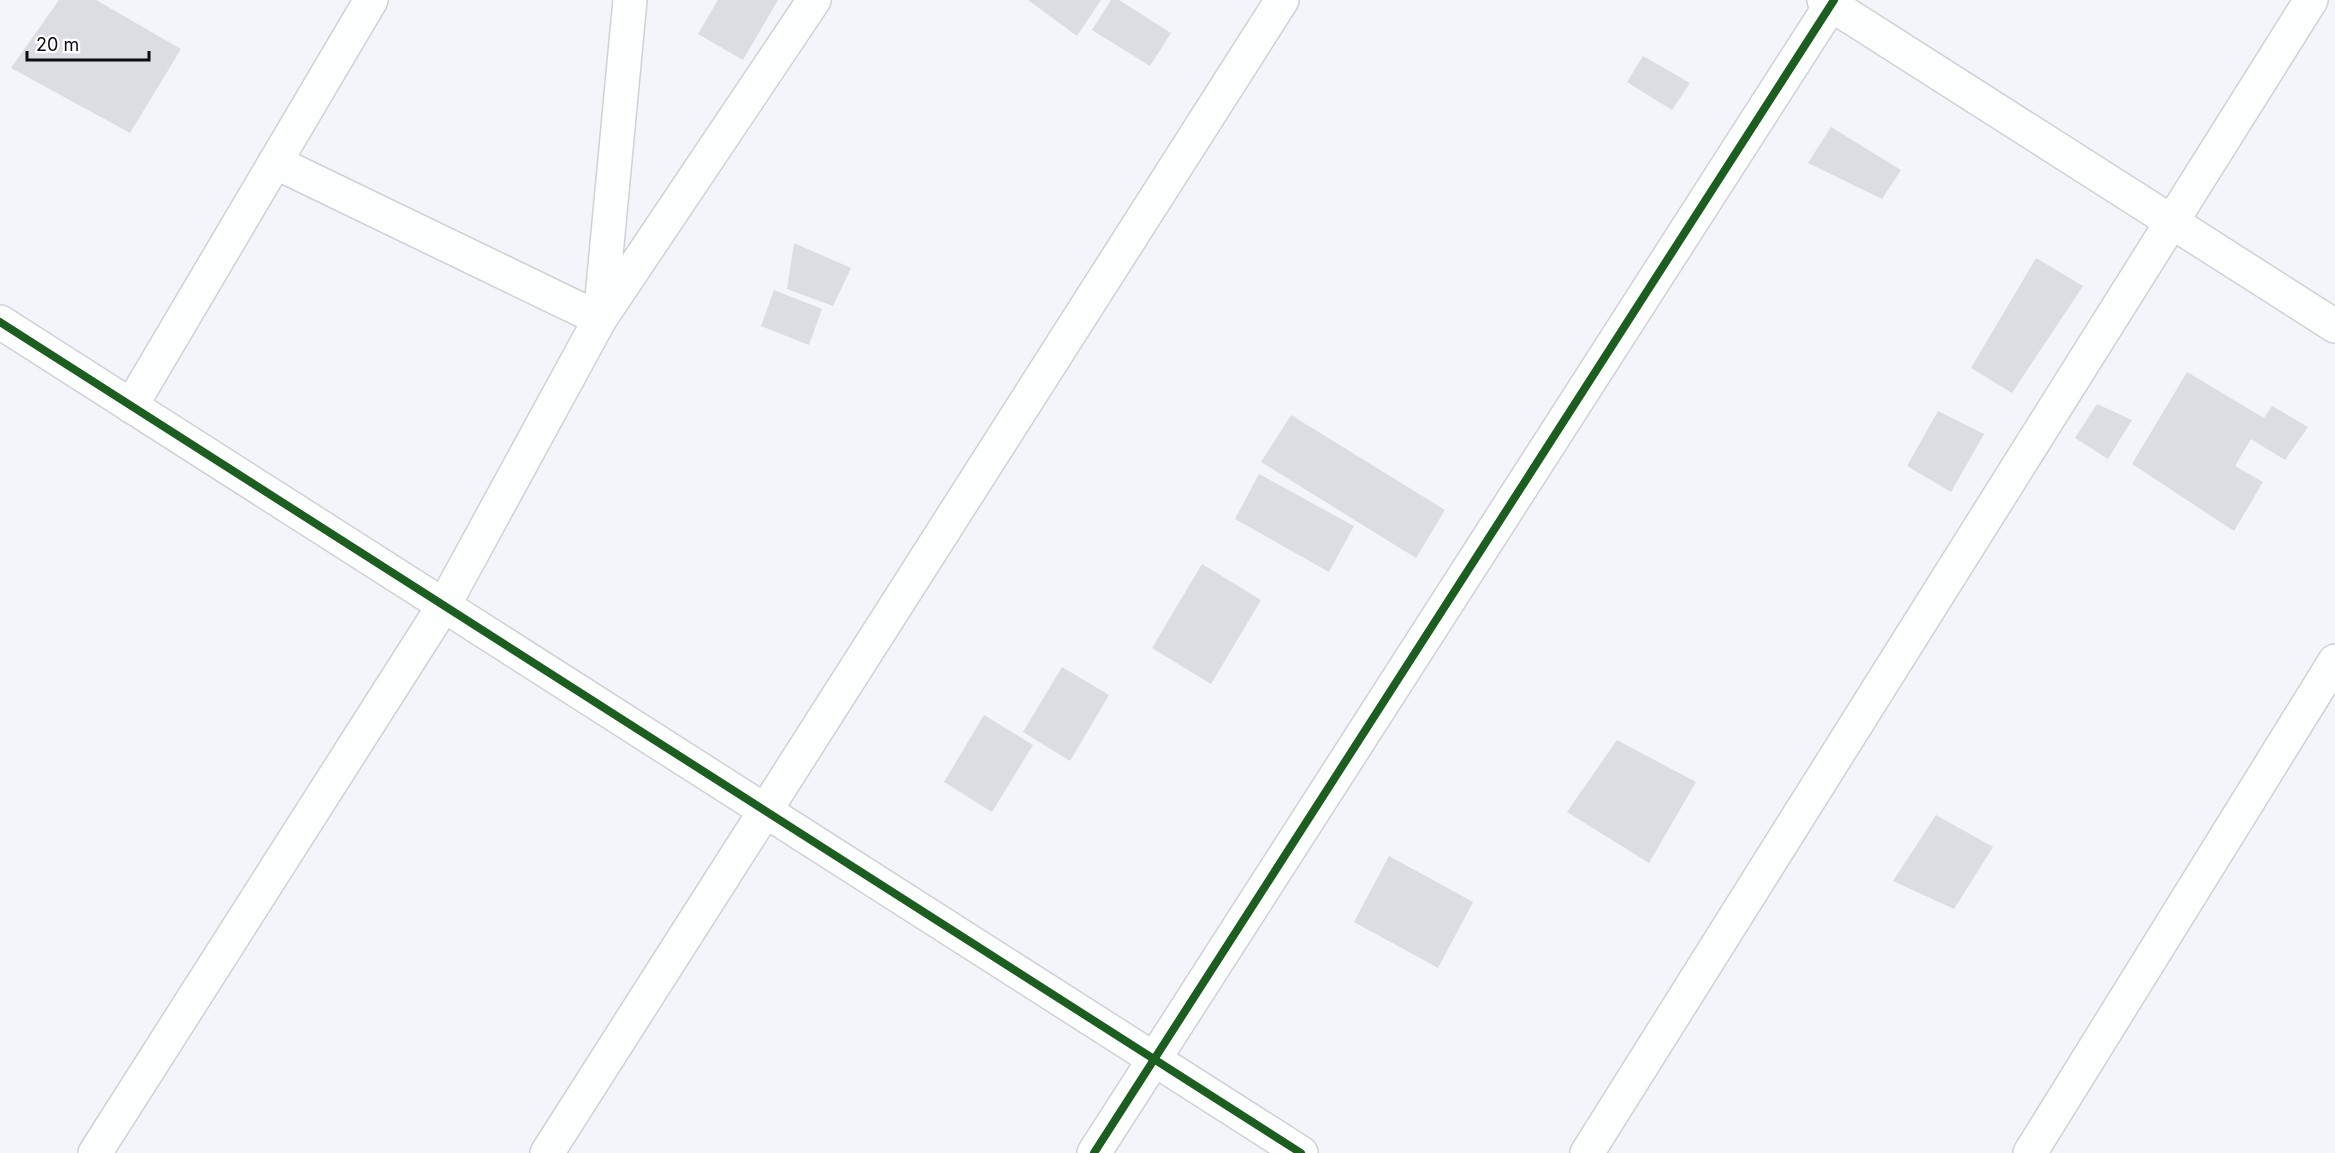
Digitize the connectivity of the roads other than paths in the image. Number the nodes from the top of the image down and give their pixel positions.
1 (371, 0) edge
2 (630, 0) edge
3 (814, 0) edge
4 (1282, 0) edge
5 (2311, 0) edge
6 (1830, 2) edge
7 (275, 162) junction
8 (2172, 222) junction
9 (600, 319) junction
10 (0, 322) edge
11 (2335, 326) edge
12 (131, 406) junction
13 (444, 605) junction
14 (2335, 661) edge
15 (765, 811) junction
16 (1154, 1059) junction
17 (95, 1153) edge
18 (547, 1153) edge
19 (1094, 1153) edge
20 (1301, 1153) edge
21 (1587, 1153) edge
22 (2030, 1153) edge

1 - 7 street
2 - 9 street
3 - 9 street
4 - 15 street
5 - 8 street
6 - 8 street
6 - 16 street
7 - 9 street
7 - 12 street
8 - 11 street
8 - 21 street
9 - 13 street
10 - 12 street
12 - 13 street
13 - 15 street
13 - 17 street
14 - 22 street
15 - 16 street
15 - 18 street
16 - 19 street
16 - 20 street

